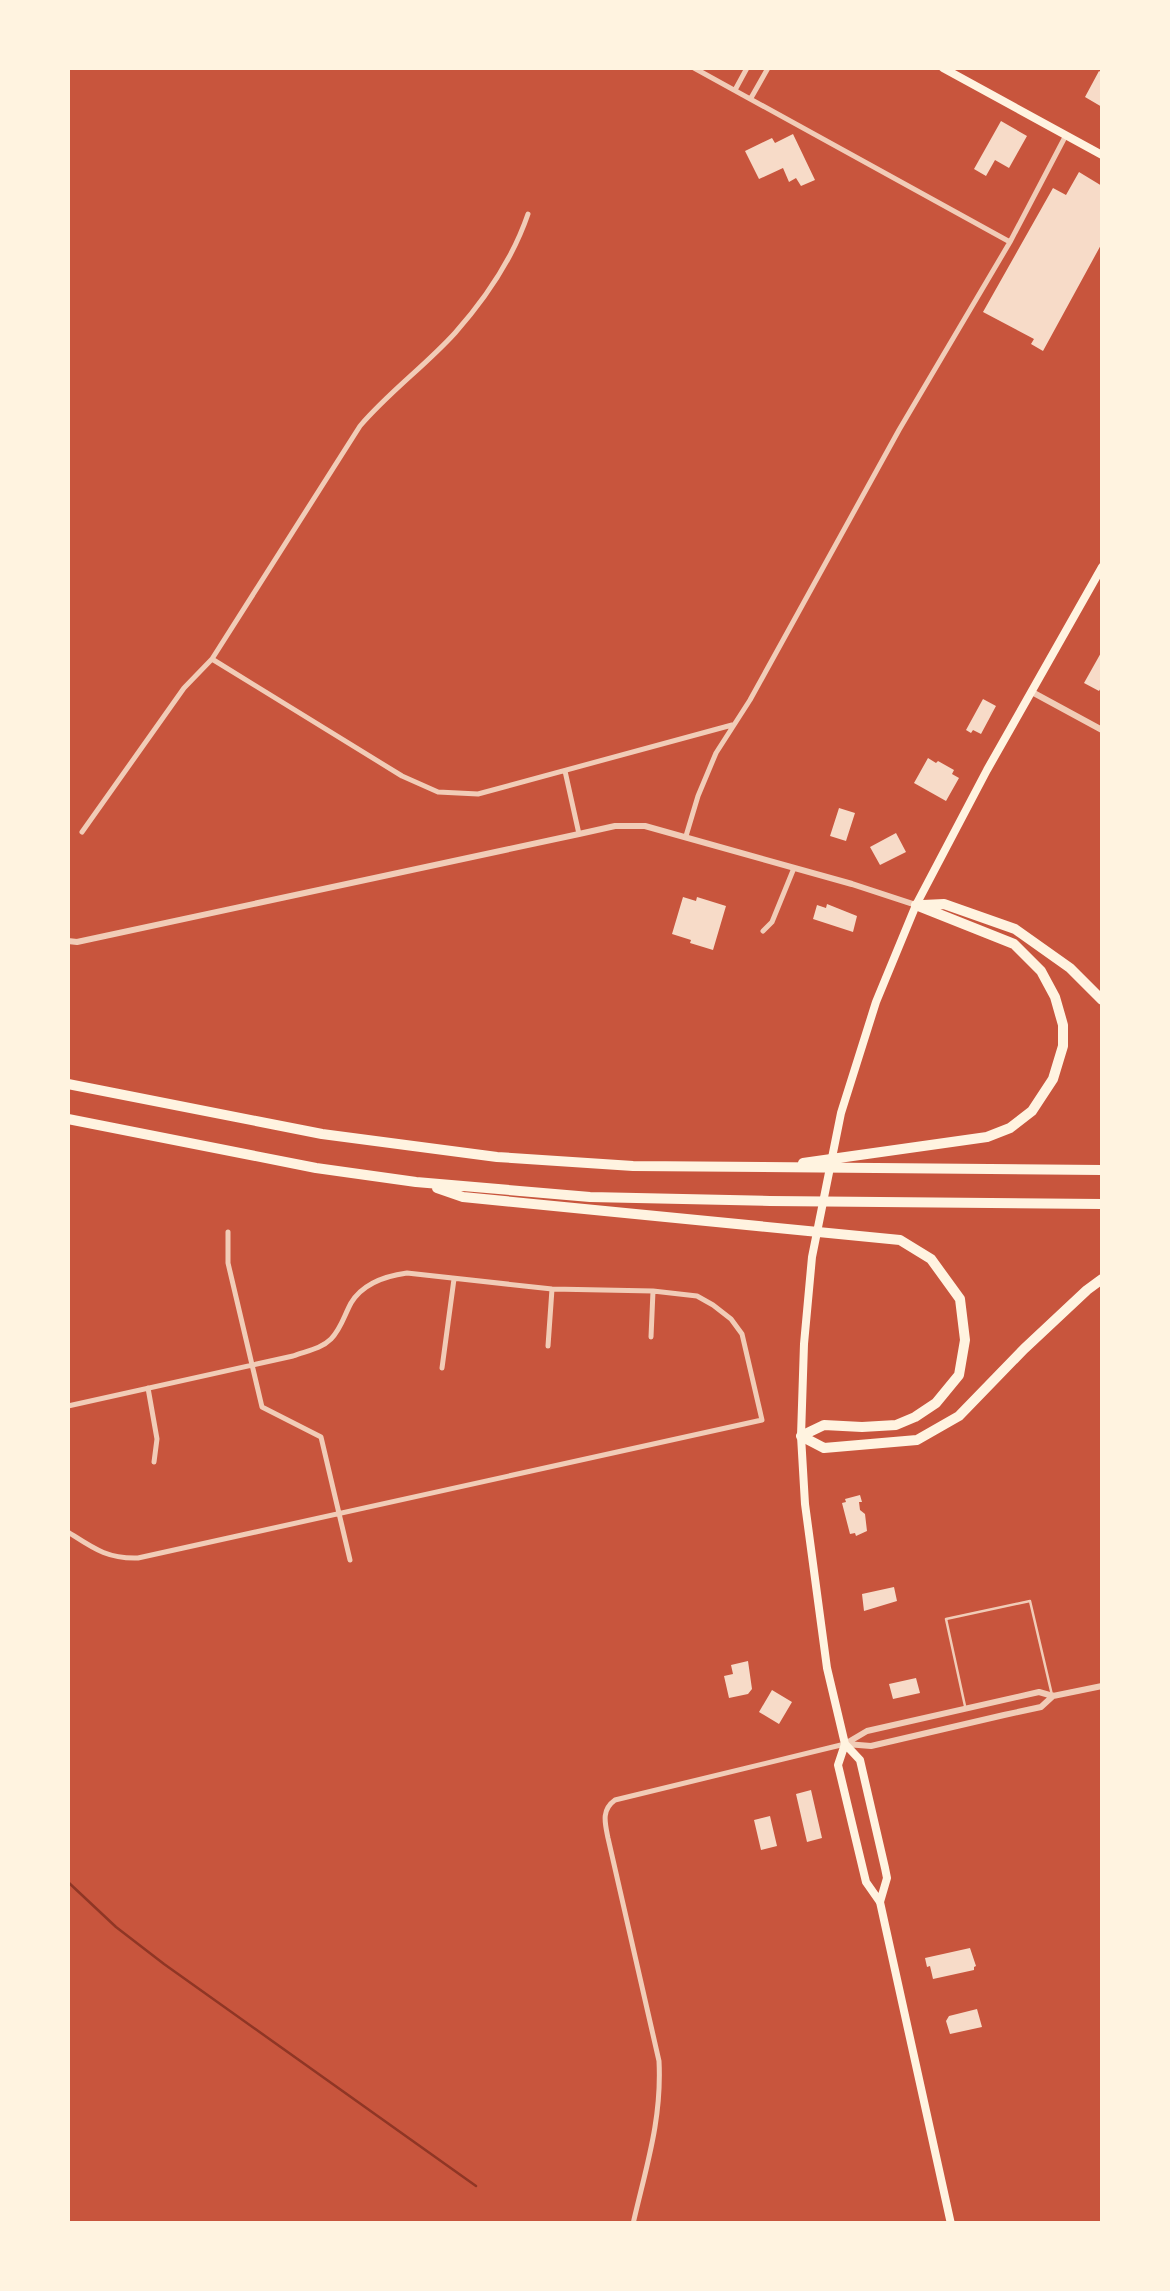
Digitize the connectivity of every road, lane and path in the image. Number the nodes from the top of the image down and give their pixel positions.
1 (694, 68) edge
2 (747, 68) edge
3 (768, 68) edge
4 (943, 68) edge
5 (734, 90) junction
6 (751, 98) junction
7 (1066, 135) junction
8 (1102, 155) edge
9 (528, 214) dead end
10 (1010, 242) junction
11 (1102, 567) edge
12 (212, 659) junction
13 (1032, 692) junction
14 (735, 724) junction
15 (1102, 730) edge
16 (564, 771) junction
17 (82, 832) dead end
18 (579, 834) junction
19 (686, 836) junction
20 (794, 868) junction
21 (916, 905) junction
22 (763, 931) dead end
23 (68, 942) edge
24 (1102, 1000) edge
25 (70, 1084) edge
26 (68, 1119) edge
27 (771, 1168) junction
28 (1102, 1170) edge
29 (416, 1182) junction
30 (1102, 1204) edge
31 (228, 1232) dead end
32 (454, 1279) junction
33 (1102, 1279) edge
34 (552, 1288) junction
35 (653, 1291) junction
36 (652, 1338) dead end
37 (548, 1346) dead end
38 (250, 1365) junction
39 (442, 1368) dead end
40 (148, 1388) junction
41 (68, 1406) edge
42 (801, 1436) junction
43 (154, 1462) dead end
44 (340, 1514) junction
45 (68, 1532) edge
46 (350, 1560) dead end
47 (1102, 1686) edge
48 (1053, 1696) junction
49 (966, 1709) junction
50 (845, 1744) junction
51 (880, 1902) junction
52 (633, 2224) edge
53 (951, 2224) edge

1 - 5 street
2 - 5 street
3 - 6 street
4 - 7 main road
5 - 6 street
6 - 10 street
7 - 8 main road
7 - 10 street
9 - 12 street
10 - 14 street
11 - 13 main road
12 - 16 street
12 - 17 street
13 - 15 street
13 - 21 main road
14 - 16 street
14 - 19 street
16 - 18 street
18 - 19 street
18 - 23 street
19 - 20 street
20 - 21 street
20 - 22 street
21 - 24 highway
21 - 27 highway
21 - 42 main road
25 - 27 highway
26 - 29 highway
27 - 28 highway
29 - 30 highway
29 - 42 highway
31 - 38 street
32 - 34 street
32 - 38 street
32 - 39 street
33 - 42 highway
34 - 35 street
34 - 37 street
35 - 36 street
35 - 44 street
38 - 40 street
38 - 44 street
40 - 41 street
40 - 43 street
42 - 50 main road
44 - 45 street
44 - 46 street
47 - 48 street
48 - 49 street
48 - 49 lane
48 - 50 street
49 - 50 street
50 - 51 main road
50 - 51 main road
50 - 52 street
51 - 53 main road

